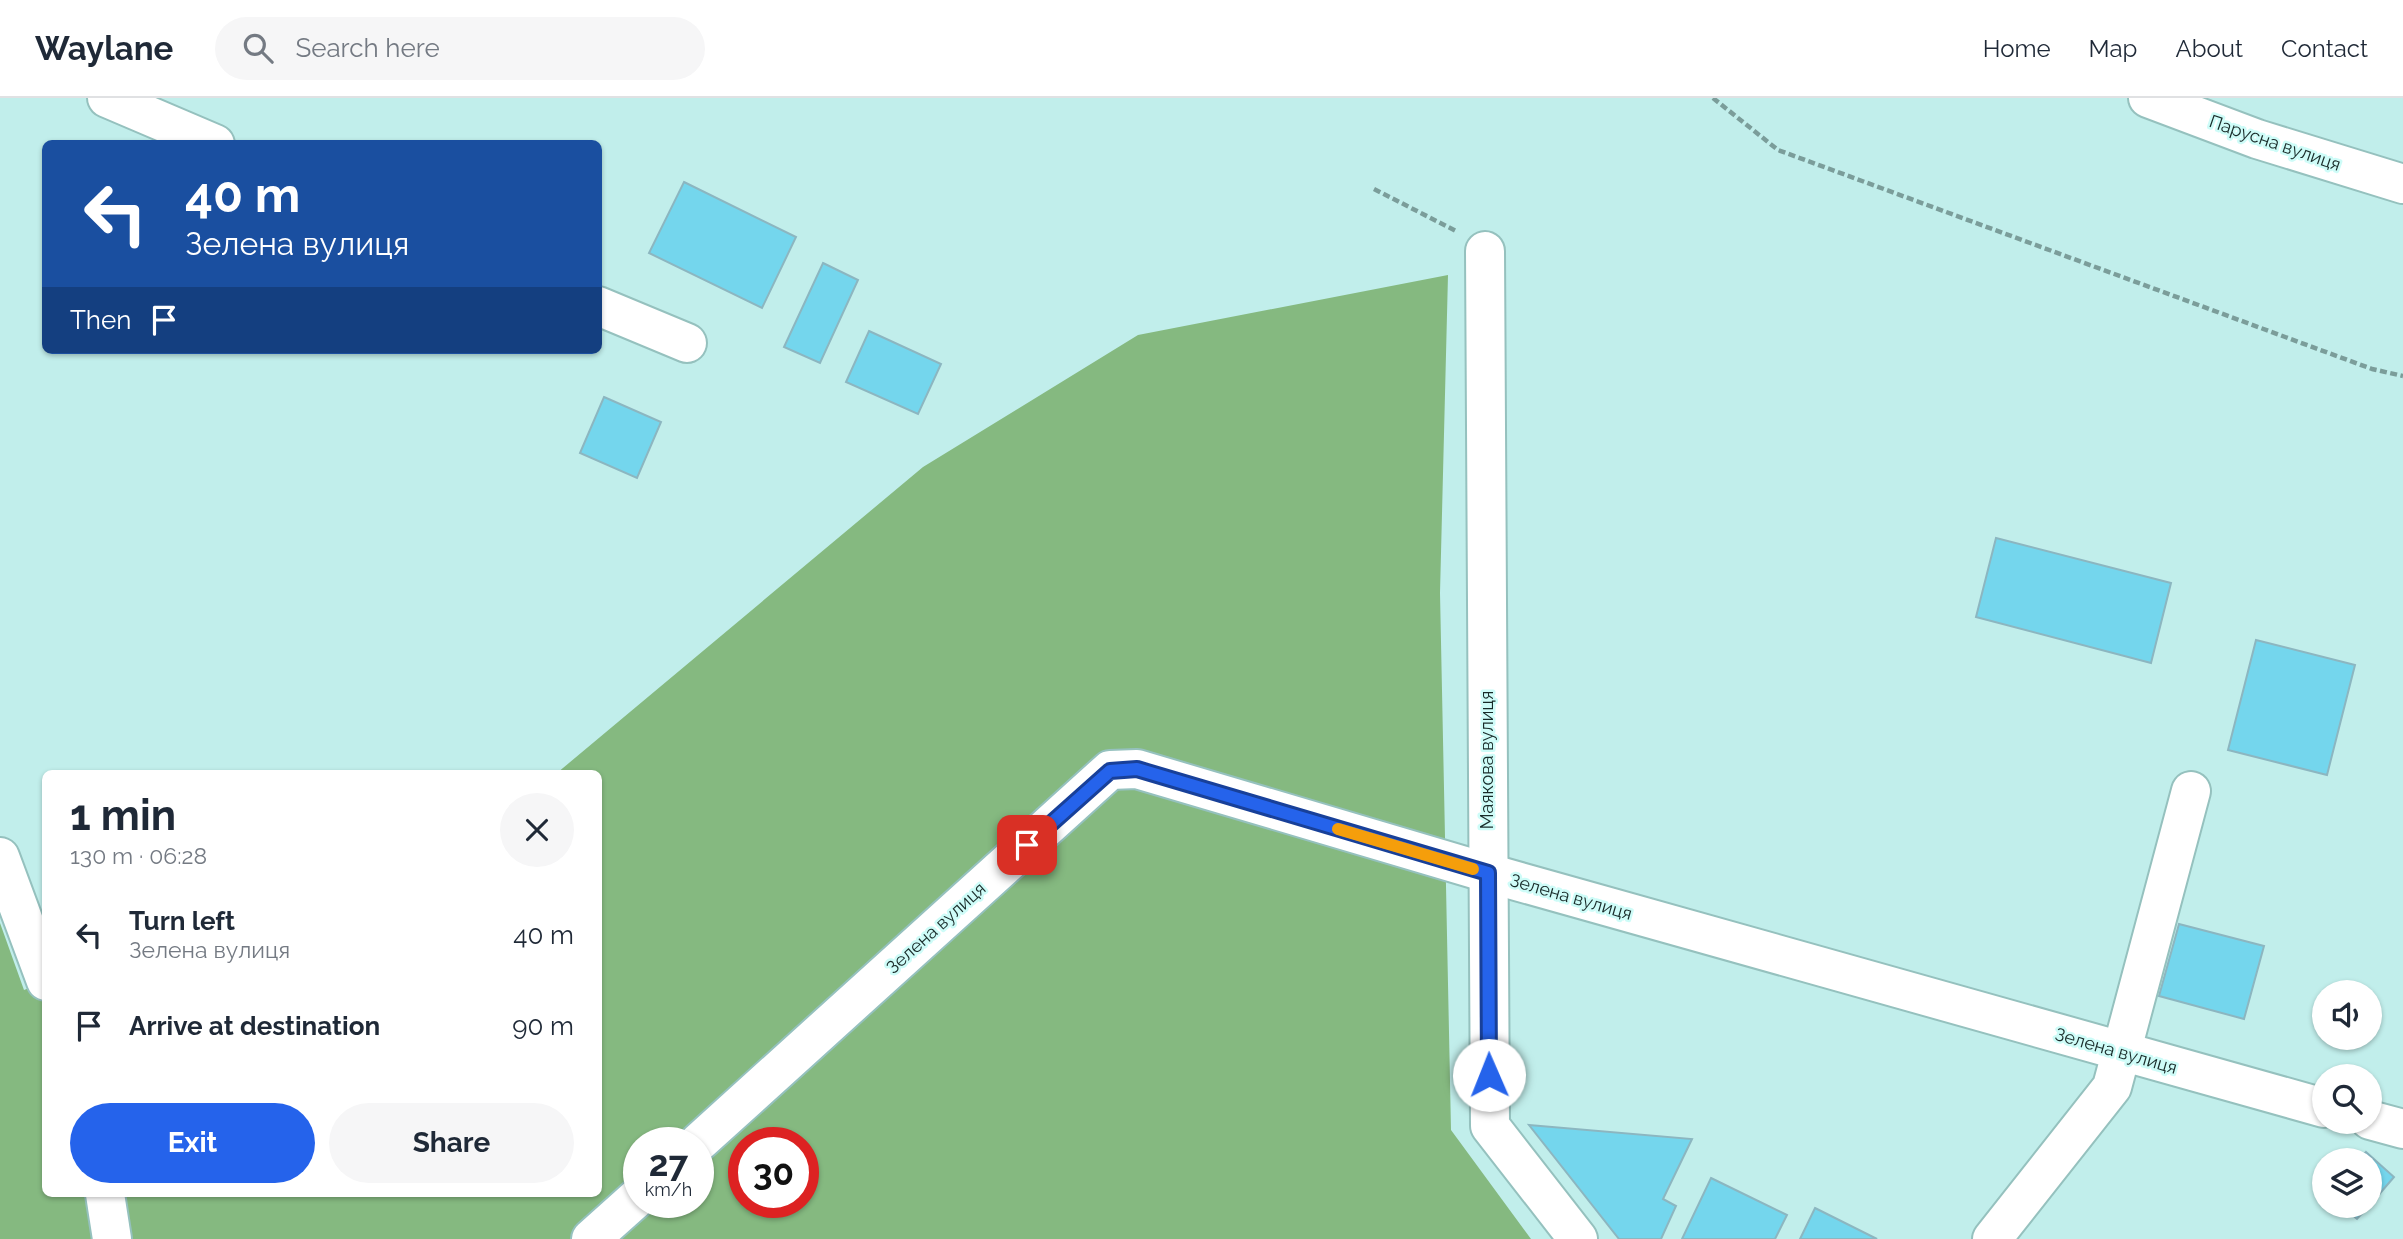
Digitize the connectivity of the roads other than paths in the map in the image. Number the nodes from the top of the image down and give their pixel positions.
1 (107, 98) edge
2 (2148, 98) edge
3 (206, 140) edge
4 (2403, 184) edge
5 (1486, 251) road end
6 (602, 308) edge
7 (687, 343) dead end
8 (2191, 791) dead end
9 (0, 857) edge
10 (1488, 873) junction
11 (42, 970) edge
12 (2121, 1053) junction
13 (2312, 1105) edge
14 (2382, 1123) edge
15 (714, 1129) edge
16 (2403, 1129) edge
17 (105, 1197) edge
18 (623, 1210) edge
19 (112, 1239) edge
20 (591, 1239) edge
21 (1578, 1239) edge
22 (1992, 1239) edge

1 - 3 street
2 - 4 street, Парусна вулиця
5 - 10 street, Маякова вулиця
6 - 7 street
8 - 12 street
9 - 11 street
10 - 12 street, Зелена вулиця
10 - 15 street, Зелена вулиця
10 - 21 street, Маякова вулиця
12 - 13 street, Зелена вулиця
12 - 22 street
14 - 16 street
17 - 19 street
18 - 20 street

